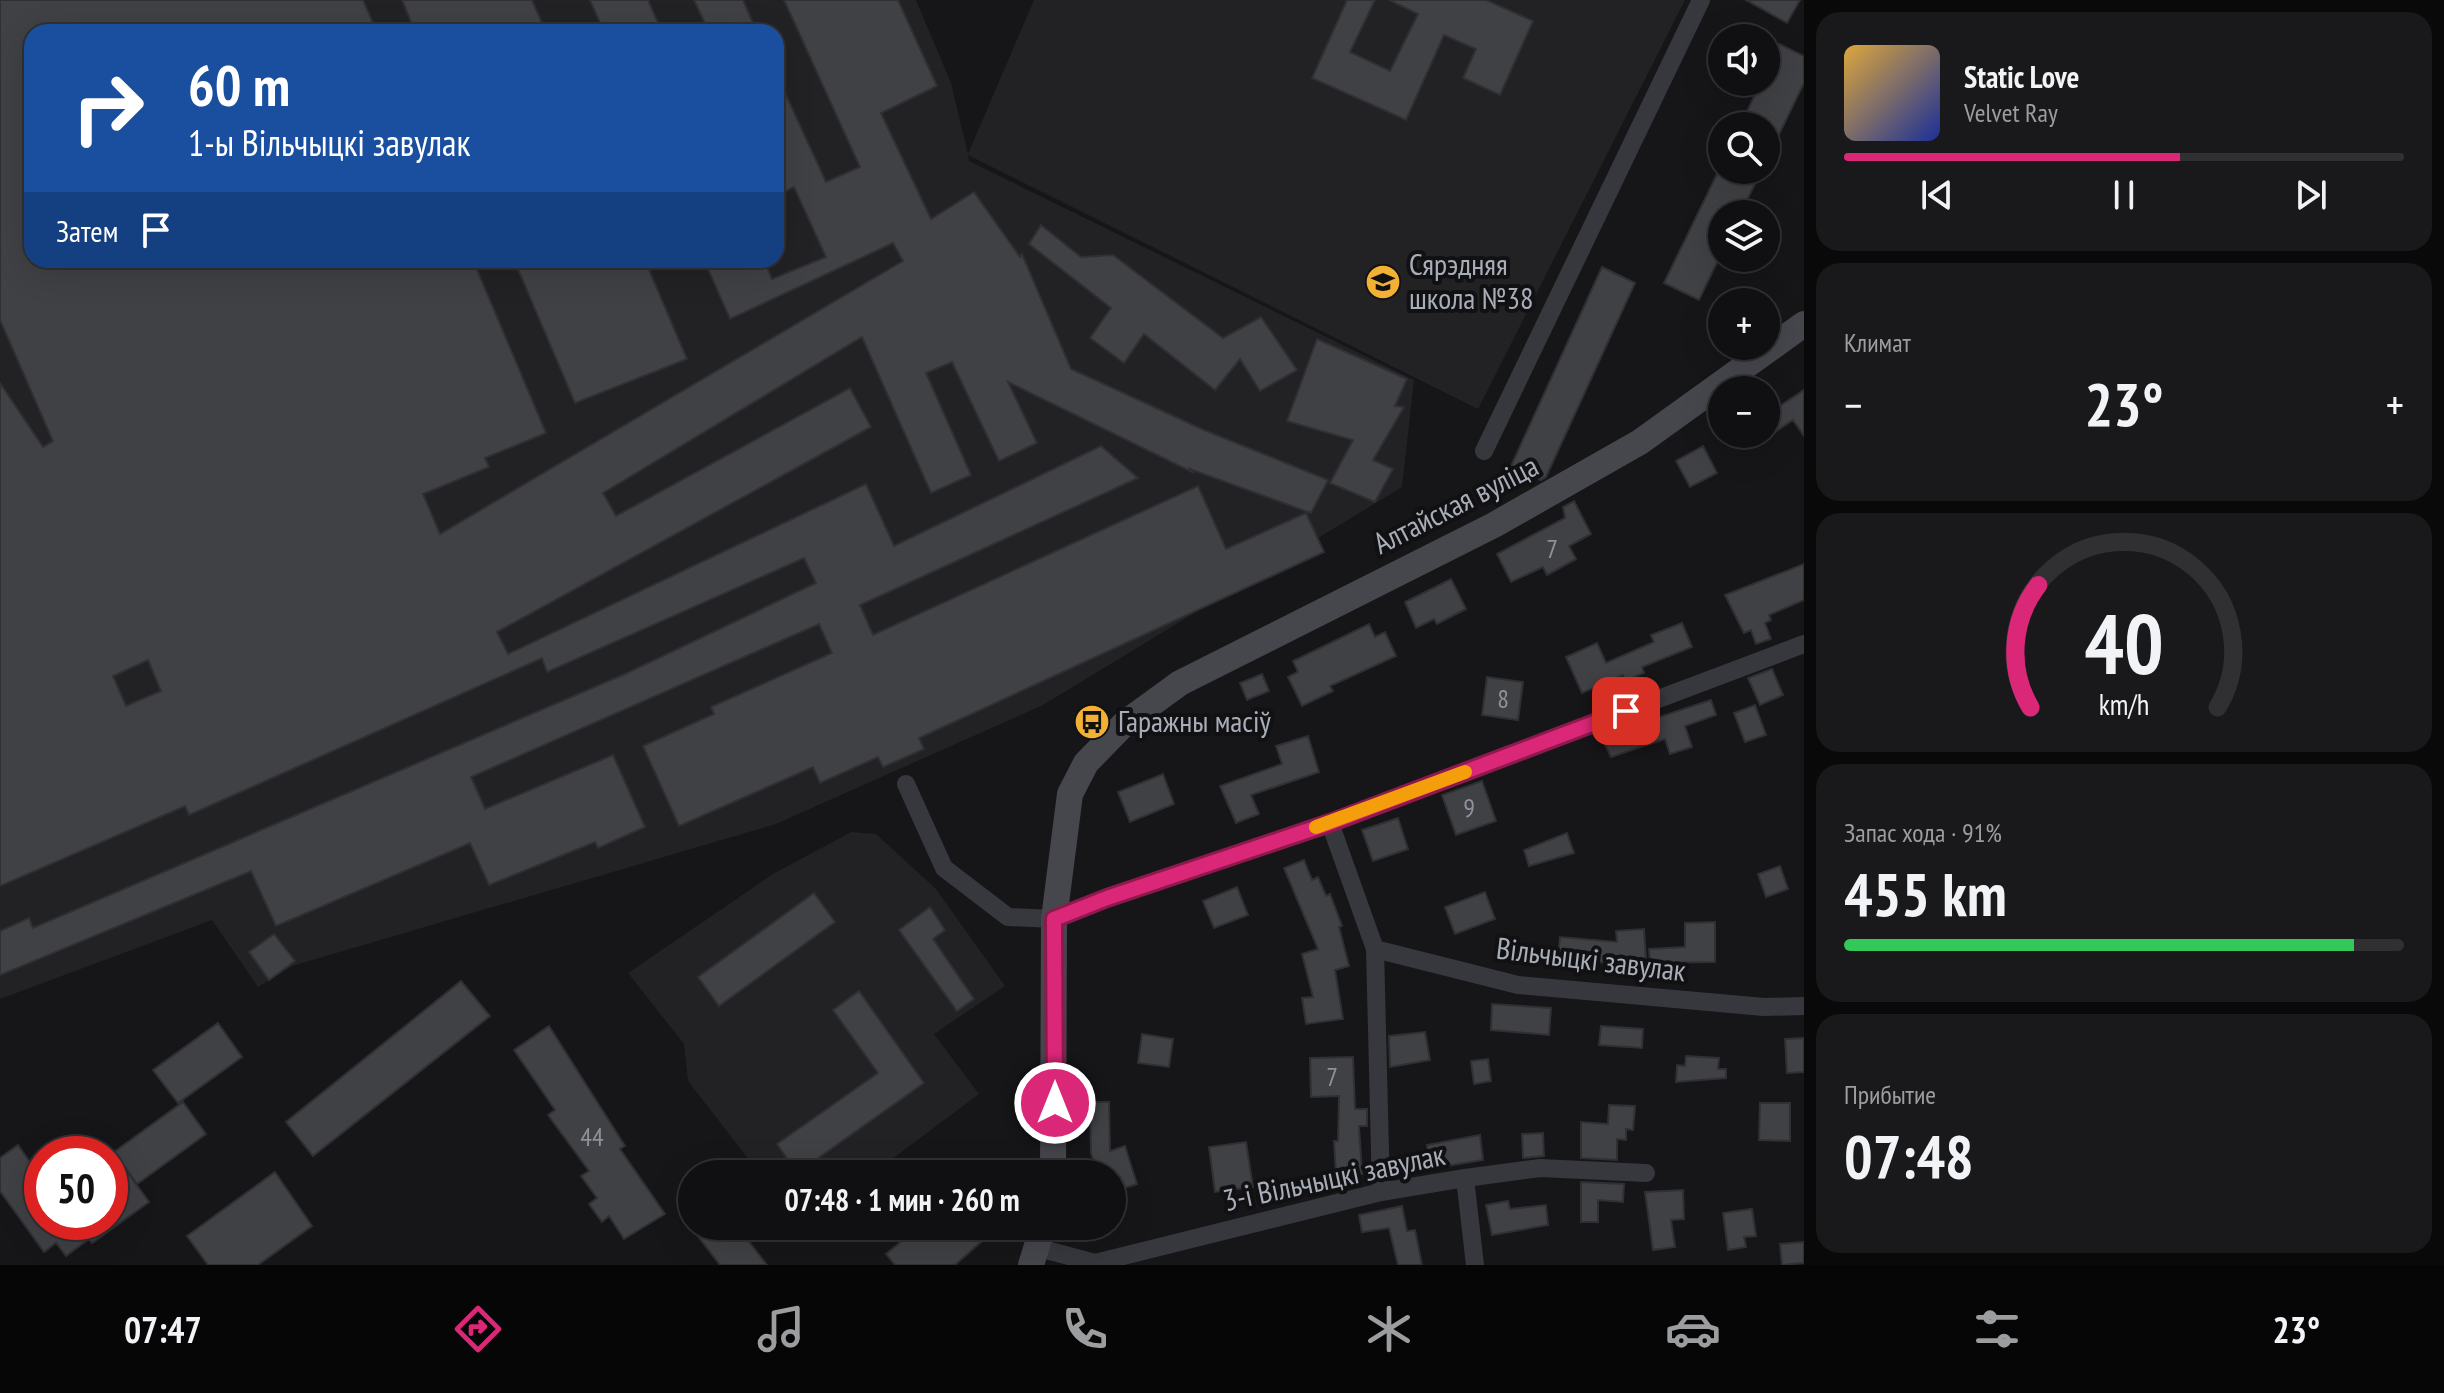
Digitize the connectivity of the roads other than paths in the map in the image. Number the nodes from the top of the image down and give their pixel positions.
1 (1701, 0) edge
2 (1804, 324) edge
3 (1484, 451) dead end
4 (1804, 644) edge
5 (906, 784) dead end
6 (1330, 823) junction
7 (1054, 919) junction
8 (1375, 949) junction
9 (1804, 1006) edge
10 (1053, 1160) edge
11 (1646, 1173) dead end
12 (1465, 1178) junction
13 (1381, 1192) junction
14 (1038, 1246) edge
15 (1475, 1265) edge

1 - 3 street
2 - 7 main road, Алтайская вуліца
4 - 6 street
5 - 7 street
6 - 7 street
6 - 8 street
7 - 10 main road, Алтайская вуліца
8 - 9 street, Вільчыцкі завулак
8 - 13 street
11 - 12 street, 3-і Вільчыцкі завулак
12 - 13 street, 3-і Вільчыцкі завулак
12 - 15 street
13 - 14 street, 3-і Вільчыцкі завулак

